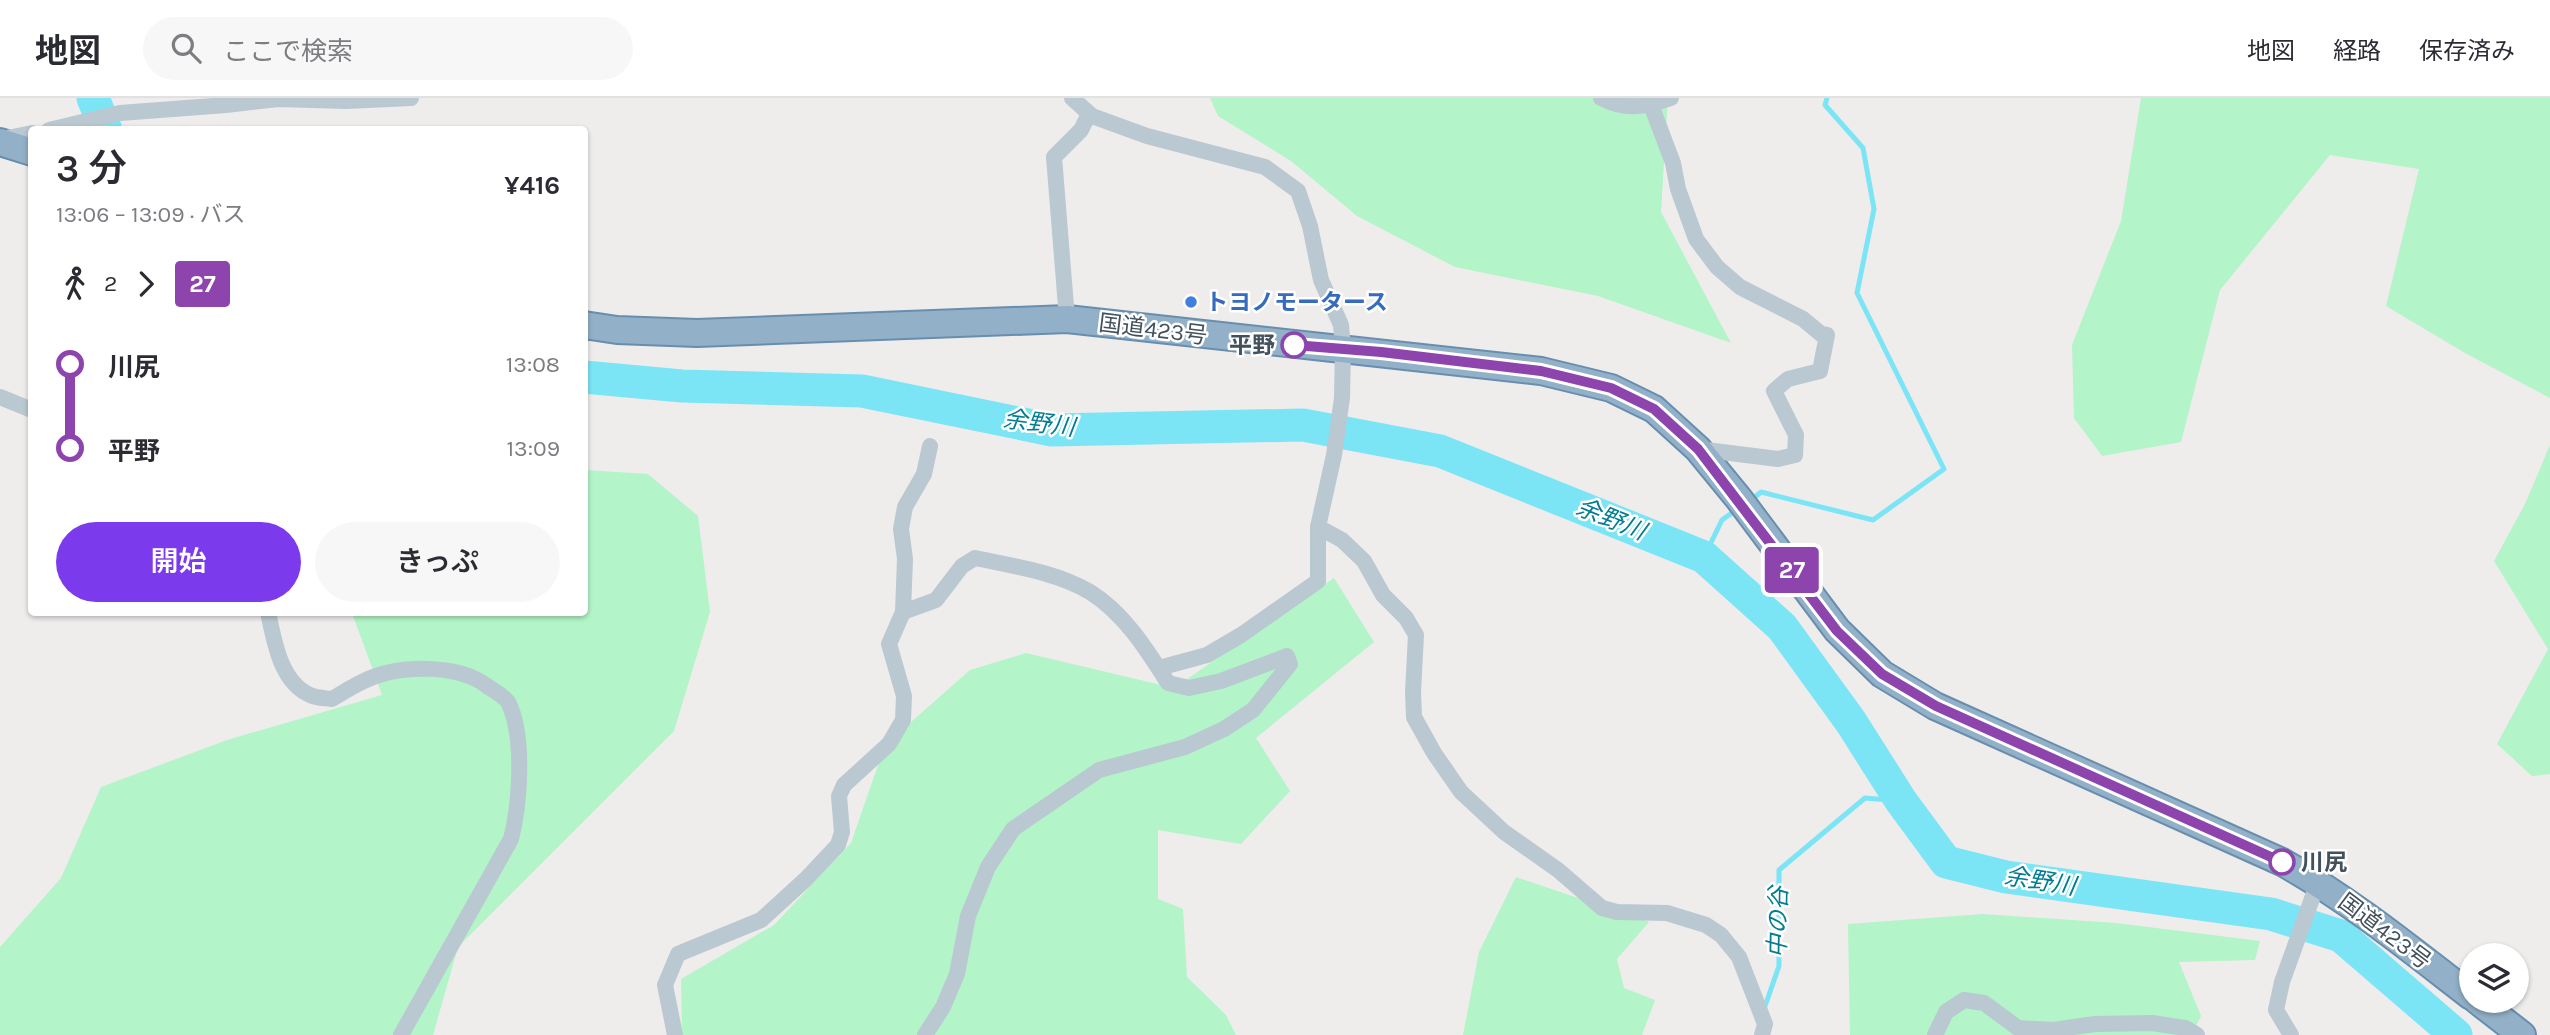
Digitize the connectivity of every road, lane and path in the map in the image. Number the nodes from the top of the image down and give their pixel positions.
1 (411, 98) edge
2 (1072, 98) edge
3 (1601, 98) edge
4 (1671, 98) edge
5 (1651, 104) junction
6 (1089, 114) junction
7 (66, 126) edge
8 (28, 134) edge
9 (0, 140) edge
10 (28, 150) edge
11 (1067, 318) junction
12 (588, 326) edge
13 (1343, 348) junction
14 (0, 397) edge
15 (28, 408) edge
16 (930, 446) dead end
17 (1698, 449) junction
18 (1318, 527) junction
19 (903, 612) junction
20 (269, 616) edge
21 (1159, 668) junction
22 (2314, 892) junction
23 (2459, 987) edge
24 (2494, 1013) edge
25 (401, 1035) edge
26 (675, 1035) edge
27 (925, 1035) edge
28 (1762, 1035) edge
29 (1935, 1035) edge
30 (2197, 1035) edge
31 (2291, 1035) edge
32 (2522, 1035) edge

1 - 7 street
2 - 6 street
3 - 5 street
4 - 5 street
5 - 17 street
6 - 11 street
6 - 13 street
8 - 9 street
9 - 10 highway
11 - 12 highway, 国道423号
11 - 13 highway, 国道423号
13 - 17 highway, 国道423号
13 - 18 street
14 - 15 street
16 - 19 street
17 - 22 highway, 国道423号
18 - 21 street
18 - 28 street
19 - 21 street
19 - 26 street
20 - 25 street
21 - 27 street
22 - 23 highway, 国道423号
22 - 31 street
24 - 32 highway
29 - 30 street

